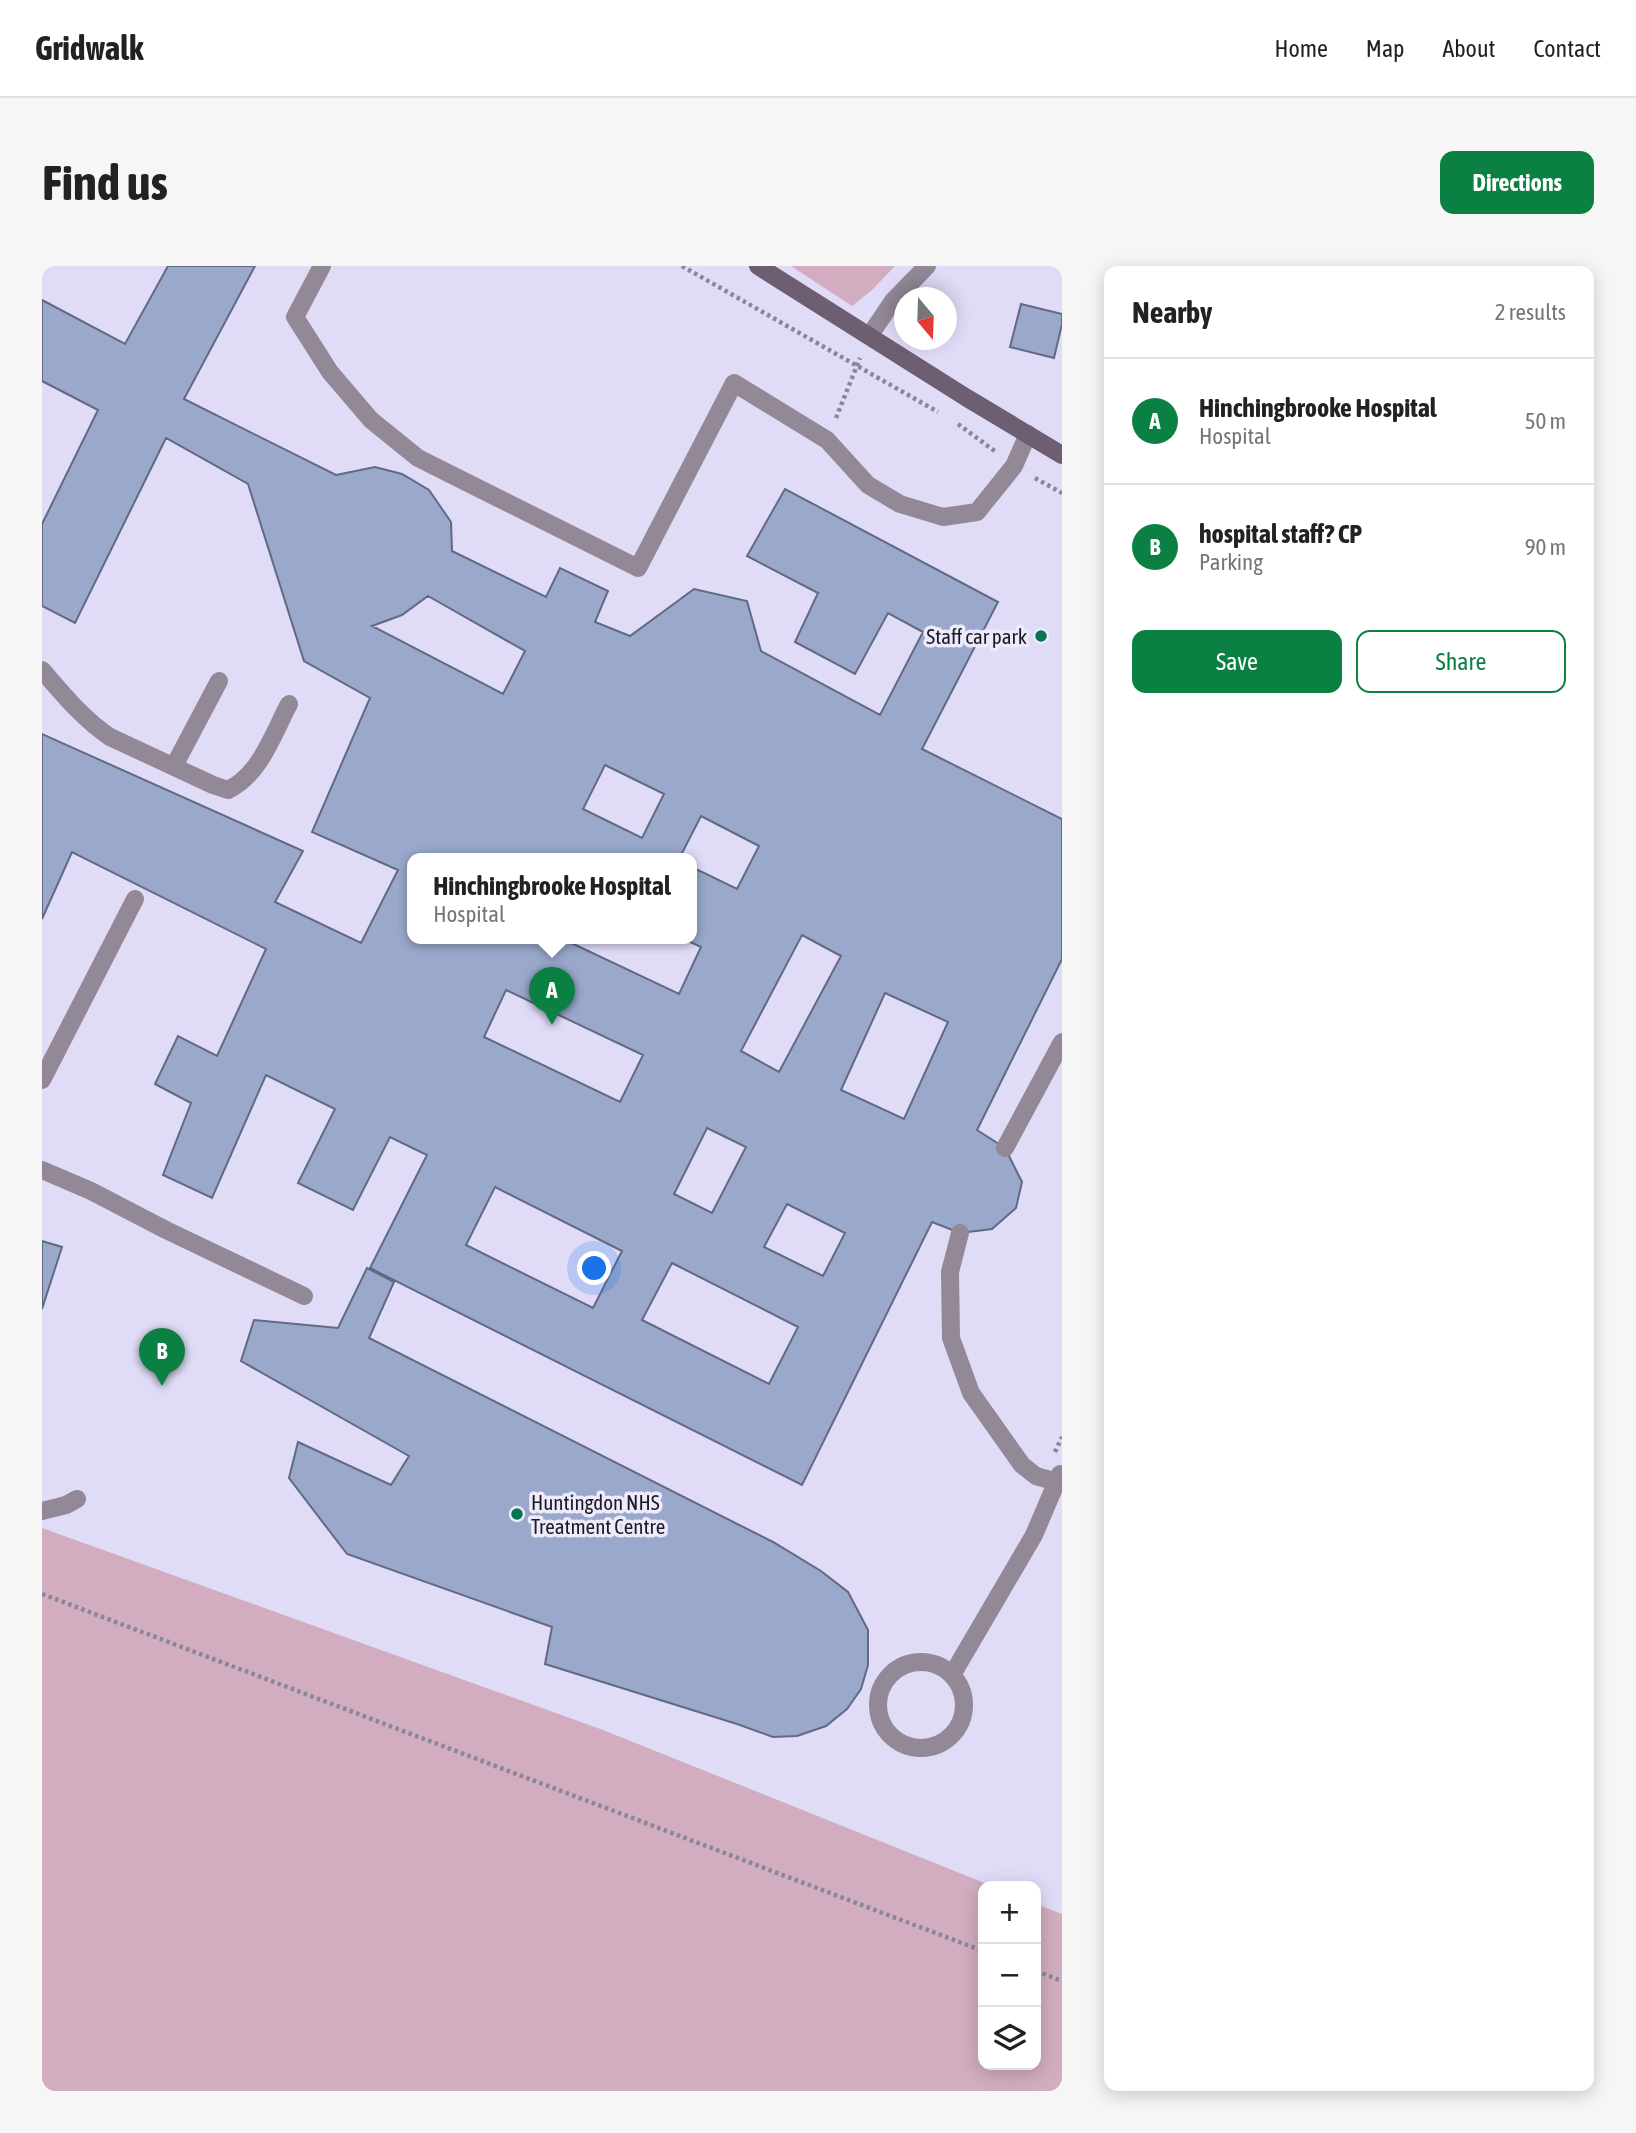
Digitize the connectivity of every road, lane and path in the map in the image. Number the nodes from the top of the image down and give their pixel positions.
1 (322, 266) edge
2 (682, 266) edge
3 (758, 266) edge
4 (927, 266) edge
5 (870, 335) junction
6 (856, 367) junction
7 (1028, 434) junction
8 (827, 440) junction
9 (1062, 455) edge
10 (1014, 466) junction
11 (1062, 493) edge
12 (42, 670) edge
13 (219, 681) dead end
14 (289, 704) dead end
15 (174, 766) junction
16 (135, 899) dead end
17 (1062, 1042) edge
18 (42, 1080) edge
19 (1005, 1148) dead end
20 (42, 1170) edge
21 (960, 1233) dead end
22 (304, 1296) dead end
23 (1059, 1476) edge
24 (77, 1499) dead end
25 (42, 1511) edge
26 (42, 1594) edge
27 (952, 1675) junction
28 (978, 1949) edge
29 (1041, 1973) edge
30 (1062, 1981) edge

1 - 8 street
2 - 6 path
3 - 5 street
4 - 5 street
5 - 6 path
5 - 7 street
6 - 8 path
6 - 10 path
7 - 9 street
7 - 10 street
8 - 10 street
10 - 11 path
12 - 15 street
13 - 15 street
14 - 15 street
16 - 18 street
17 - 19 street
20 - 22 street
21 - 23 street
23 - 27 street
24 - 25 street
26 - 28 path
27 - 27 street
29 - 30 path

